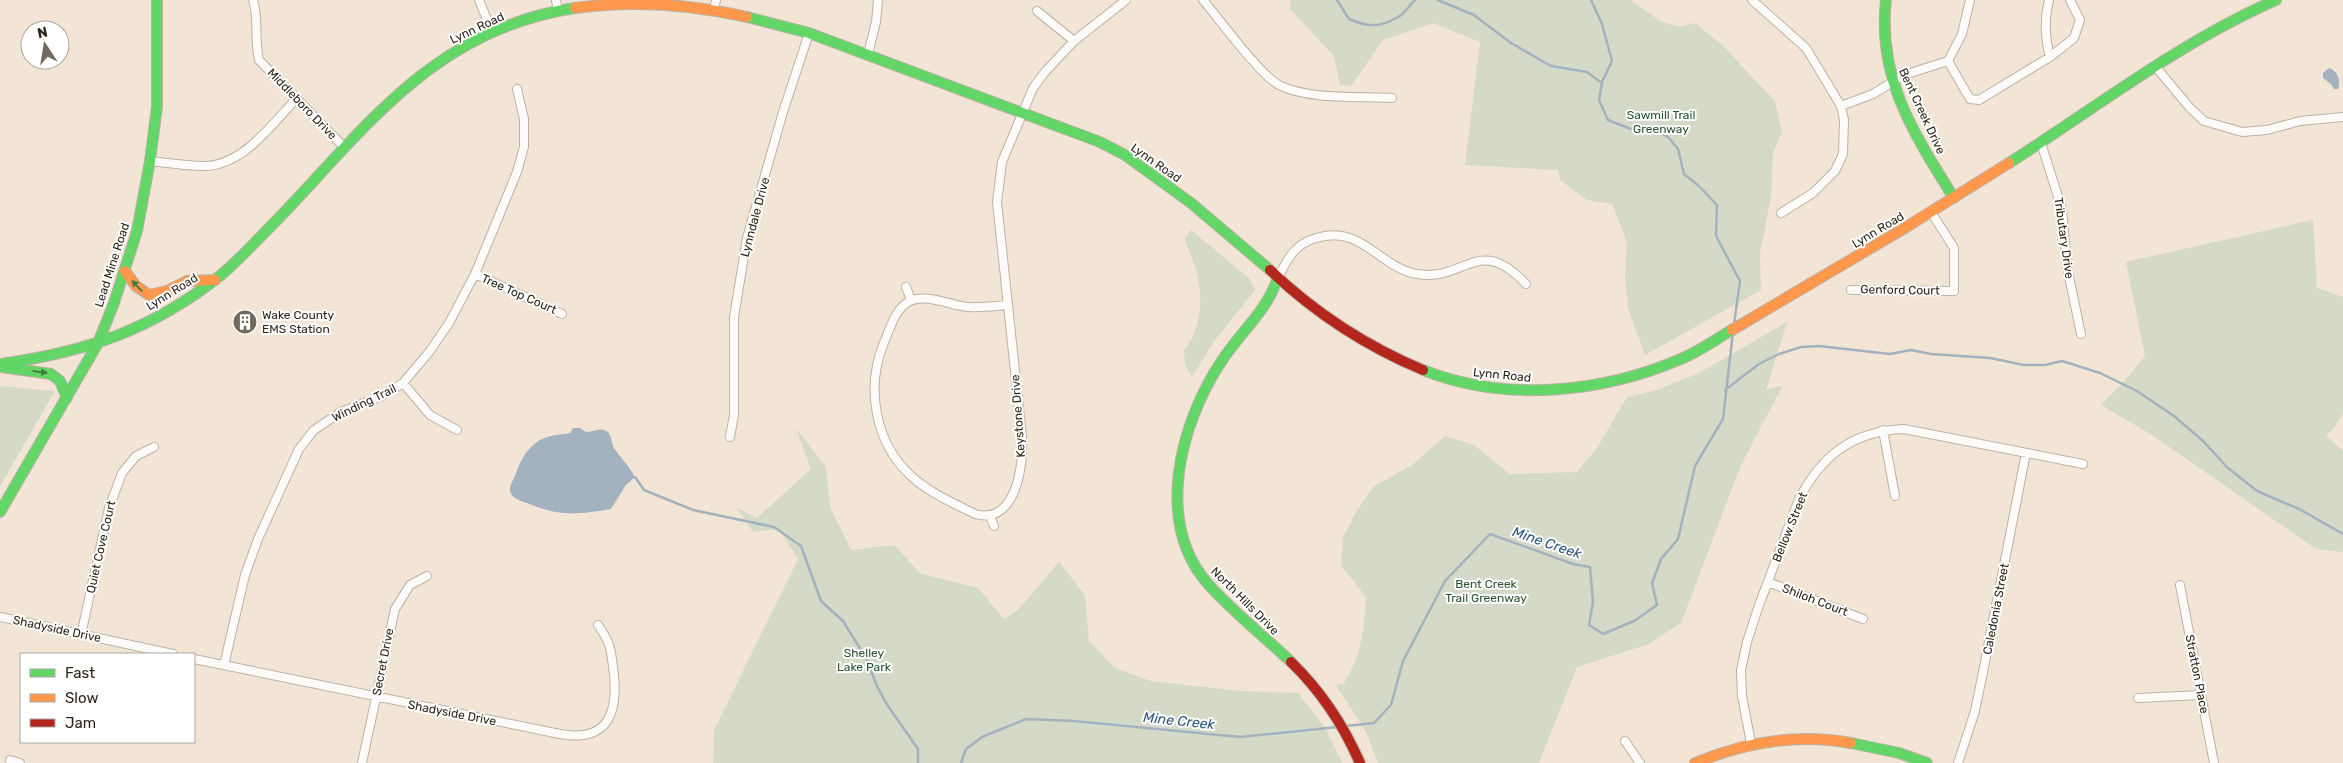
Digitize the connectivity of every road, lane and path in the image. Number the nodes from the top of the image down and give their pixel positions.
1 (157, 0) edge
2 (253, 0) edge
3 (479, 0) edge
4 (556, 0) edge
5 (878, 0) edge
6 (1126, 0) edge
7 (1203, 0) edge
8 (1752, 0) edge
9 (1886, 0) edge
10 (1970, 0) edge
11 (2049, 0) edge
12 (2070, 0) edge
13 (2276, 0) edge
14 (715, 5) edge
15 (558, 11) junction
16 (1038, 11) dead end
17 (492, 32) junction
18 (809, 33) junction
19 (1074, 41) junction
20 (868, 54) junction
21 (2050, 57) junction
22 (1948, 61) junction
23 (2155, 66) junction
24 (1892, 82) junction
25 (517, 88) dead end
26 (297, 98) junction
27 (1392, 98) dead end
28 (1842, 106) junction
29 (1023, 114) junction
30 (2343, 117) edge
31 (2041, 143) junction
32 (345, 148) junction
33 (150, 161) junction
34 (1954, 198) junction
35 (1931, 212) junction
36 (1781, 213) dead end
37 (125, 271) junction
38 (475, 274) junction
39 (1278, 278) junction
40 (215, 280) junction
41 (1526, 284) dead end
42 (906, 287) dead end
43 (1851, 290) dead end
44 (911, 300) junction
45 (1007, 305) junction
46 (562, 314) dead end
47 (2081, 334) dead end
48 (98, 343) junction
49 (0, 366) edge
50 (403, 383) junction
51 (67, 398) junction
52 (457, 430) dead end
53 (1883, 430) junction
54 (730, 436) dead end
55 (154, 447) dead end
56 (2026, 453) junction
57 (2083, 464) dead end
58 (1895, 496) dead end
59 (0, 512) edge
60 (990, 516) junction
61 (994, 526) dead end
62 (427, 576) dead end
63 (1768, 582) junction
64 (2180, 585) dead end
65 (0, 617) edge
66 (1863, 619) dead end
67 (598, 625) dead end
68 (82, 634) junction
69 (168, 653) edge
70 (195, 659) edge
71 (224, 665) junction
72 (2201, 695) junction
73 (376, 697) junction
74 (2138, 698) dead end
75 (1625, 741) dead end
76 (1750, 743) junction
77 (10, 760) dead end
78 (20, 763) edge
79 (362, 763) edge
80 (1360, 763) edge
81 (1640, 763) edge
82 (1696, 763) edge
83 (1927, 763) edge
84 (1958, 763) edge
85 (2214, 763) edge

1 - 33 main road, Lead Mine Road
2 - 26 street, Middleboro Drive
3 - 17 street
4 - 15 street
5 - 20 street
6 - 19 street, Keystone Drive
7 - 27 street
8 - 28 street
9 - 24 main road, Bent Creek Drive
10 - 22 street
11 - 21 street
12 - 21 street
13 - 23 main road, Lynn Road
14 - 15 main road, Lynn Road
14 - 18 main road, Lynn Road
15 - 17 main road, Lynn Road
16 - 19 street
17 - 32 main road, Lynn Road
18 - 20 main road, Lynn Road
18 - 54 street, Lynndale Drive
19 - 29 street, Keystone Drive
20 - 29 main road, Lynn Road
21 - 22 street
22 - 24 street
23 - 30 street
23 - 31 main road, Lynn Road
24 - 28 street
24 - 34 main road, Bent Creek Drive
25 - 38 street, Winding Trail
26 - 32 street, Middleboro Drive
26 - 33 street
28 - 36 street
29 - 39 main road, Lynn Road
29 - 45 street, Keystone Drive
31 - 34 main road, Lynn Road
31 - 47 street, Tributary Drive
32 - 40 main road, Lynn Road
33 - 37 main road, Lead Mine Road
34 - 35 main road, Lynn Road
35 - 39 main road, Lynn Road
35 - 43 street, Genford Court
40 -> 37 main road
37 - 48 main road, Lead Mine Road
38 - 46 street, Tree Top Court
38 - 50 street, Winding Trail
39 - 41 street
39 - 80 main road, North Hills Drive
40 - 48 main road, Lynn Road
42 - 44 street
44 - 45 street
44 - 60 street
45 - 60 street, Keystone Drive
48 - 49 main road, Lynn Road
48 - 51 main road, Lead Mine Road
49 -> 51 main road
50 - 52 street
50 - 71 street, Winding Trail
51 - 59 main road, Lead Mine Road
53 - 56 street, Bellow Street
53 - 58 street
53 - 63 street, Bellow Street
55 - 68 street, Quiet Cove Court
56 - 57 street, Bellow Street
56 - 84 street, Caledonia Street
60 - 61 street
62 - 73 street, Secret Drive
63 - 66 street, Shiloh Court
63 - 76 street, Bellow Street
64 - 72 street, Stratton Place
65 - 68 street, Shadyside Drive
67 - 73 street, Shadyside Drive
68 - 69 street, Shadyside Drive
70 - 71 street, Shadyside Drive
71 - 73 street, Shadyside Drive
72 - 74 street
72 - 85 street, Stratton Place
73 - 79 street, Secret Drive
75 - 81 street
76 - 82 main road
76 - 83 main road
77 - 78 street

